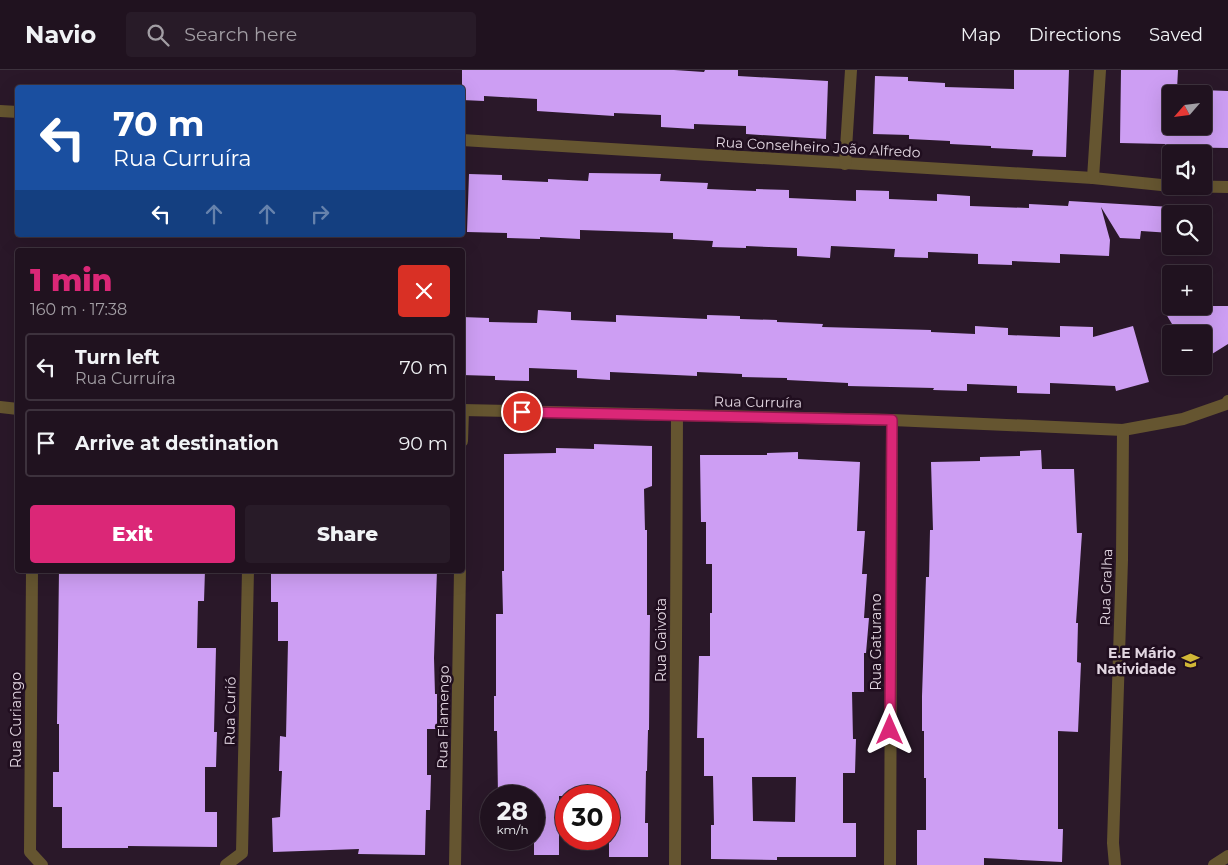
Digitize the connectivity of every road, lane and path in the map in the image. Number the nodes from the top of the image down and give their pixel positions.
1 (851, 70) edge
2 (1100, 70) edge
3 (0, 111) edge
4 (15, 112) edge
5 (465, 140) edge
6 (845, 164) junction
7 (1094, 178) junction
8 (1162, 185) edge
9 (1212, 186) edge
10 (1228, 186) edge
11 (1228, 401) edge
12 (0, 407) edge
13 (15, 409) edge
14 (465, 410) edge
15 (677, 416) junction
16 (892, 420) junction
17 (1123, 430) junction
18 (32, 573) edge
19 (248, 573) edge
20 (460, 573) edge
21 (1228, 856) edge
22 (42, 865) edge
23 (226, 865) edge
24 (455, 865) edge
25 (675, 865) edge
26 (890, 865) edge
27 (1115, 865) edge
28 (1214, 865) edge

1 - 6 street
2 - 7 street
3 - 4 street
5 - 6 street, Rua Conselheiro João Alfredo
6 - 7 street, Rua Conselheiro João Alfredo
7 - 8 street, Rua Conselheiro João Alfredo
9 - 10 street, Rua Conselheiro João Alfredo
11 - 17 street, Rua Curruíra
12 - 13 street
14 - 15 street, Rua Curruíra
15 - 16 street, Rua Curruíra
15 - 25 street, Rua Gaivota
16 - 17 street, Rua Curruíra
16 - 26 street, Rua Gaturano
17 - 27 street, Rua Gralha
18 - 22 street, Rua Curiango
19 - 23 street, Rua Curió
20 - 24 street, Rua Flamengo
21 - 28 street

